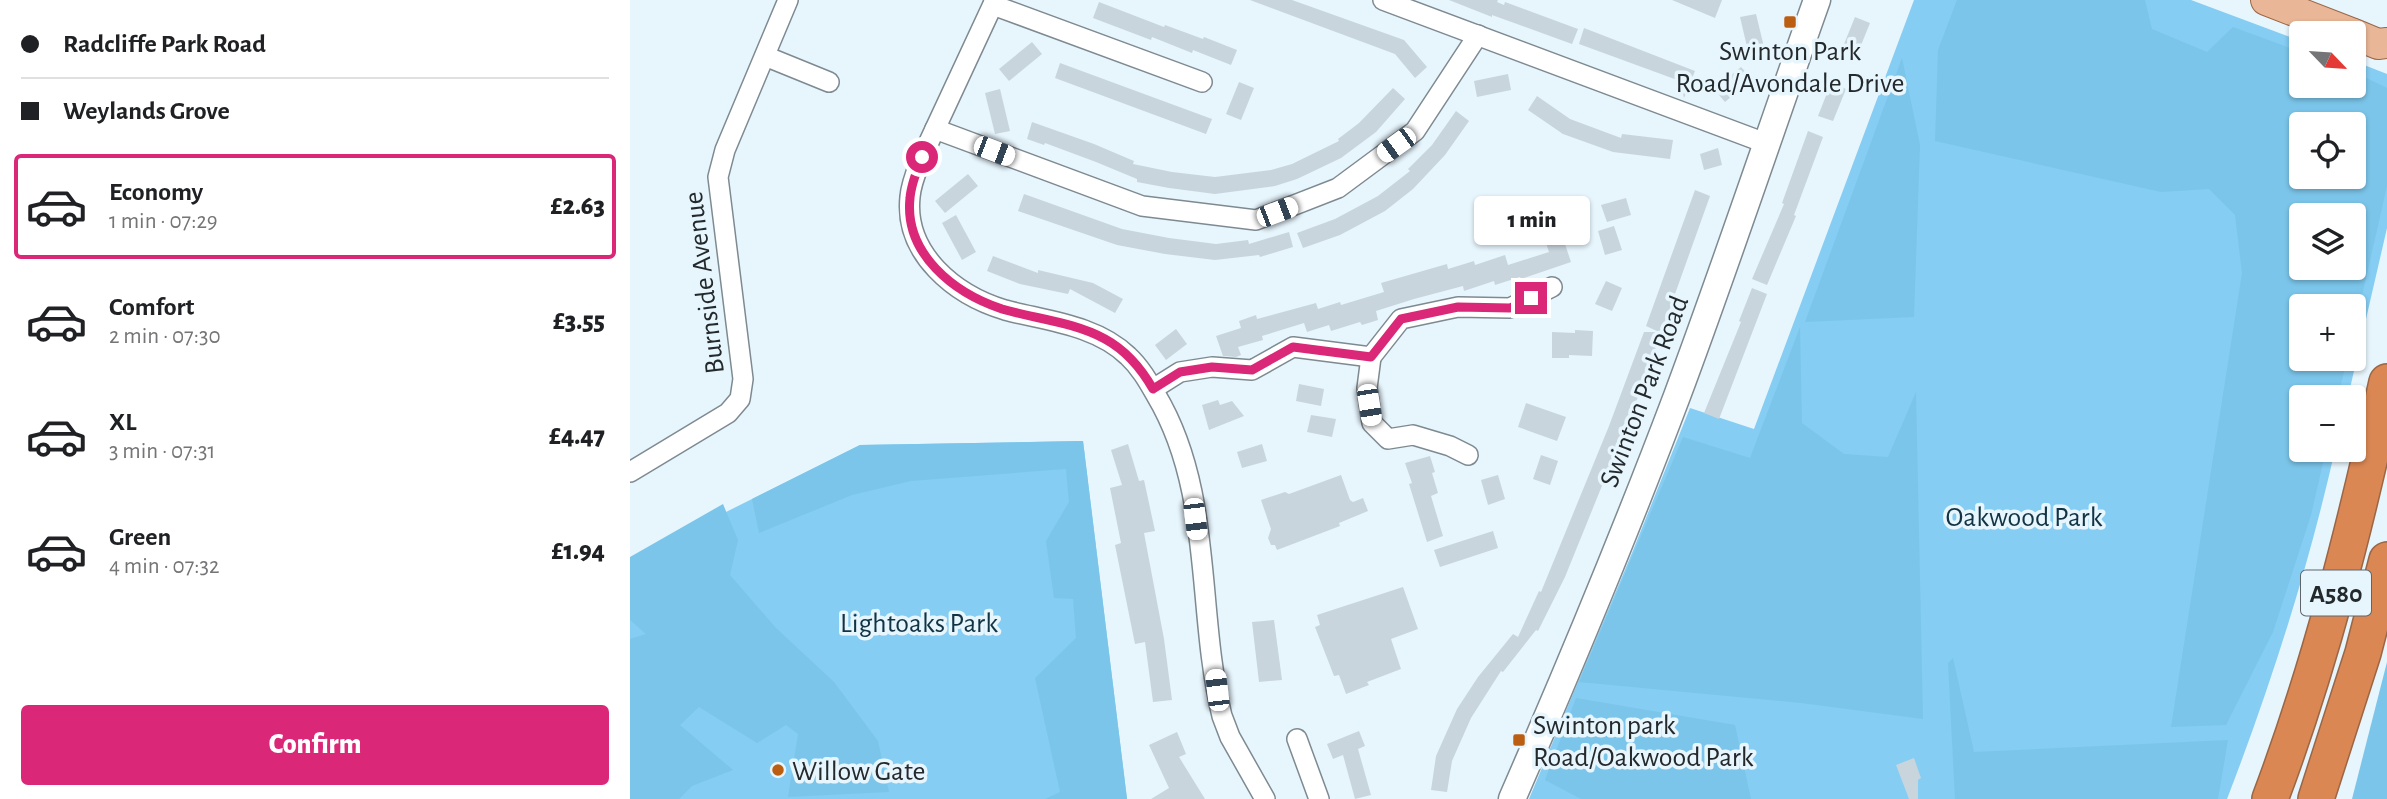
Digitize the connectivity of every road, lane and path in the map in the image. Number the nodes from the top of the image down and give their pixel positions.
1 (788, 0) edge
2 (1383, 0) edge
3 (2266, 0) edge
4 (1814, 1) edge
5 (994, 2) edge
6 (1478, 34) junction
7 (2371, 42) edge
8 (765, 56) junction
9 (829, 82) dead end
10 (1202, 82) dead end
11 (935, 128) junction
12 (1768, 144) junction
13 (1552, 287) dead end
14 (1371, 357) junction
15 (2387, 382) edge
16 (1153, 389) junction
17 (1468, 455) dead end
18 (630, 472) edge
19 (2387, 560) edge
20 (1297, 739) dead end
21 (1265, 799) edge
22 (1319, 799) edge
23 (1512, 799) edge
24 (2270, 799) edge
25 (2316, 799) edge

1 - 8 street, Burnside Avenue
2 - 6 street
3 - 7 main road
4 - 12 street, Swinton Park Road
5 - 10 street
5 - 11 street
6 - 11 street
6 - 12 street
8 - 9 street
8 - 18 street, Burnside Avenue
11 - 16 street
12 - 23 street, Swinton Park Road
13 - 14 street
14 - 16 street
14 - 17 street
15 - 24 highway, A580
16 - 21 street
19 - 25 highway, A580
20 - 22 street

